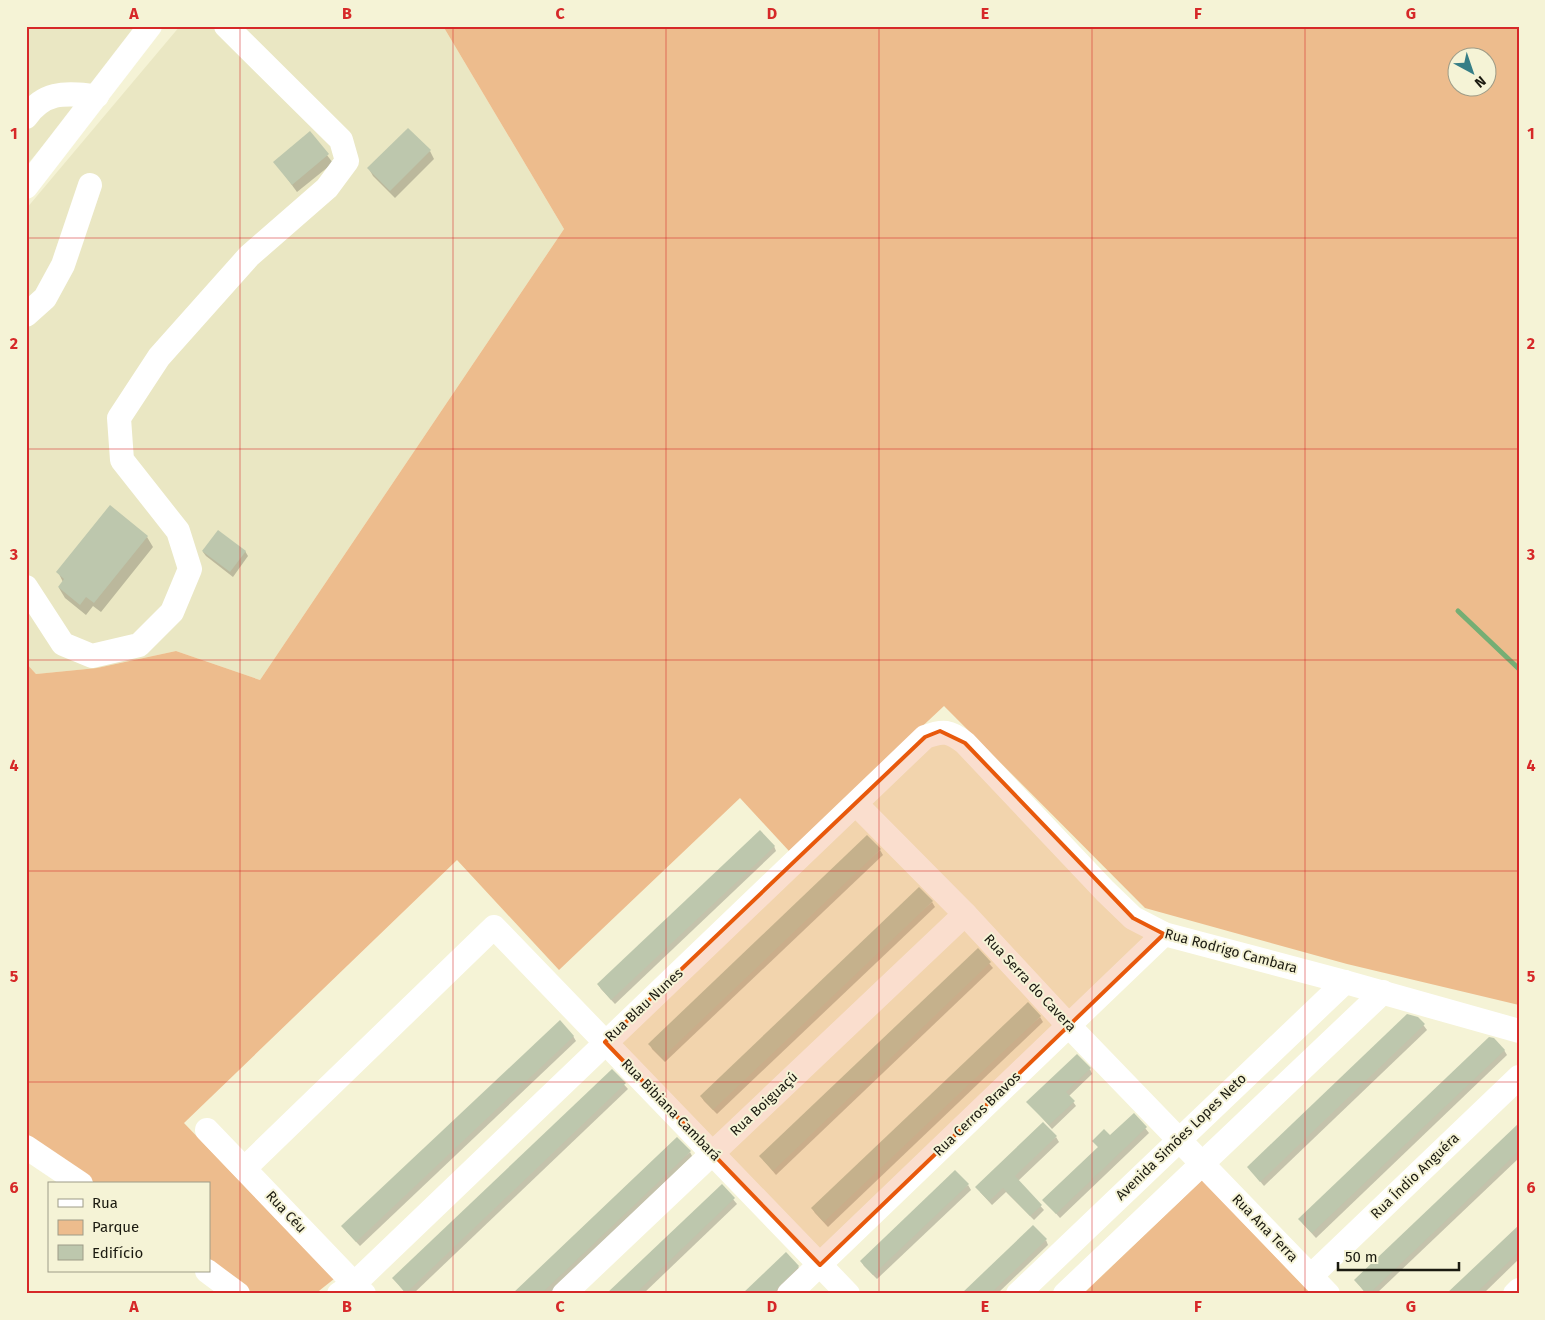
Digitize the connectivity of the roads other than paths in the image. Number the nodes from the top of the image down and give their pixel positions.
1 (150, 26) edge
2 (226, 26) edge
3 (96, 96) junction
4 (26, 117) edge
5 (27, 184) edge
6 (90, 185) dead end
7 (26, 315) edge
8 (26, 587) edge
9 (955, 736) joint
10 (856, 804) junction
11 (965, 914) junction
12 (1164, 934) junction
13 (1345, 982) junction
14 (1383, 992) junction
15 (1069, 1026) junction
16 (1519, 1031) edge
17 (605, 1042) junction
18 (1519, 1077) edge
19 (208, 1130) dead end
20 (1178, 1139) junction
21 (26, 1147) edge
22 (712, 1152) junction
23 (1202, 1163) junction
24 (245, 1168) junction
25 (78, 1182) edge
26 (820, 1265) junction
27 (208, 1272) edge
28 (1311, 1276) junction
29 (353, 1290) edge
30 (1519, 1290) edge
31 (238, 1294) edge
32 (564, 1294) edge
33 (789, 1294) edge
34 (848, 1294) edge
35 (1018, 1294) edge
36 (1065, 1294) edge
37 (1328, 1294) edge
38 (1515, 1294) edge

1 - 3 street
2 - 8 street
3 - 4 street
3 - 5 street
6 - 7 street
9 - 10 street, Rua Blau Nunes
9 - 12 street, Rua Rodrigo Cambara
10 - 11 street, Rua Serra do Cavera
10 - 17 street, Rua Blau Nunes
11 - 15 street, Rua Serra do Cavera
11 - 22 street, Rua Boiguaçú
12 - 13 street, Rua Rodrigo Cambara
12 - 15 street, Rua Cerros Bravos
13 - 14 street, Rua Rodrigo Cambara
13 - 20 street, Avenida Simões Lopes Neto
14 - 16 street, Rua Rodrigo Cambara
14 - 23 street
15 - 20 street, Rua Serra do Cavera
15 - 26 street, Rua Cerros Bravos
17 - 22 street, Rua Bibiana Cambará
17 - 24 street, Rua Bibiana Cambará
17 - 29 street, Rua Blau Nunes
18 - 28 street, Rua Índio Anguéra
19 - 24 street, Rua Céu
20 - 23 street, Rua Serra do Cavera
20 - 35 street, Avenida Simões Lopes Neto
21 - 25 street
22 - 26 street, Rua Bibiana Cambará
22 - 32 street, Rua Boiguaçú
23 - 28 street, Rua Ana Terra
23 - 36 street
24 - 29 street, Rua Céu
26 - 33 street, Rua Cerros Bravos
26 - 34 street, Rua Bibiana Cambará
27 - 31 street
28 - 37 street, Rua Ana Terra
30 - 38 street

